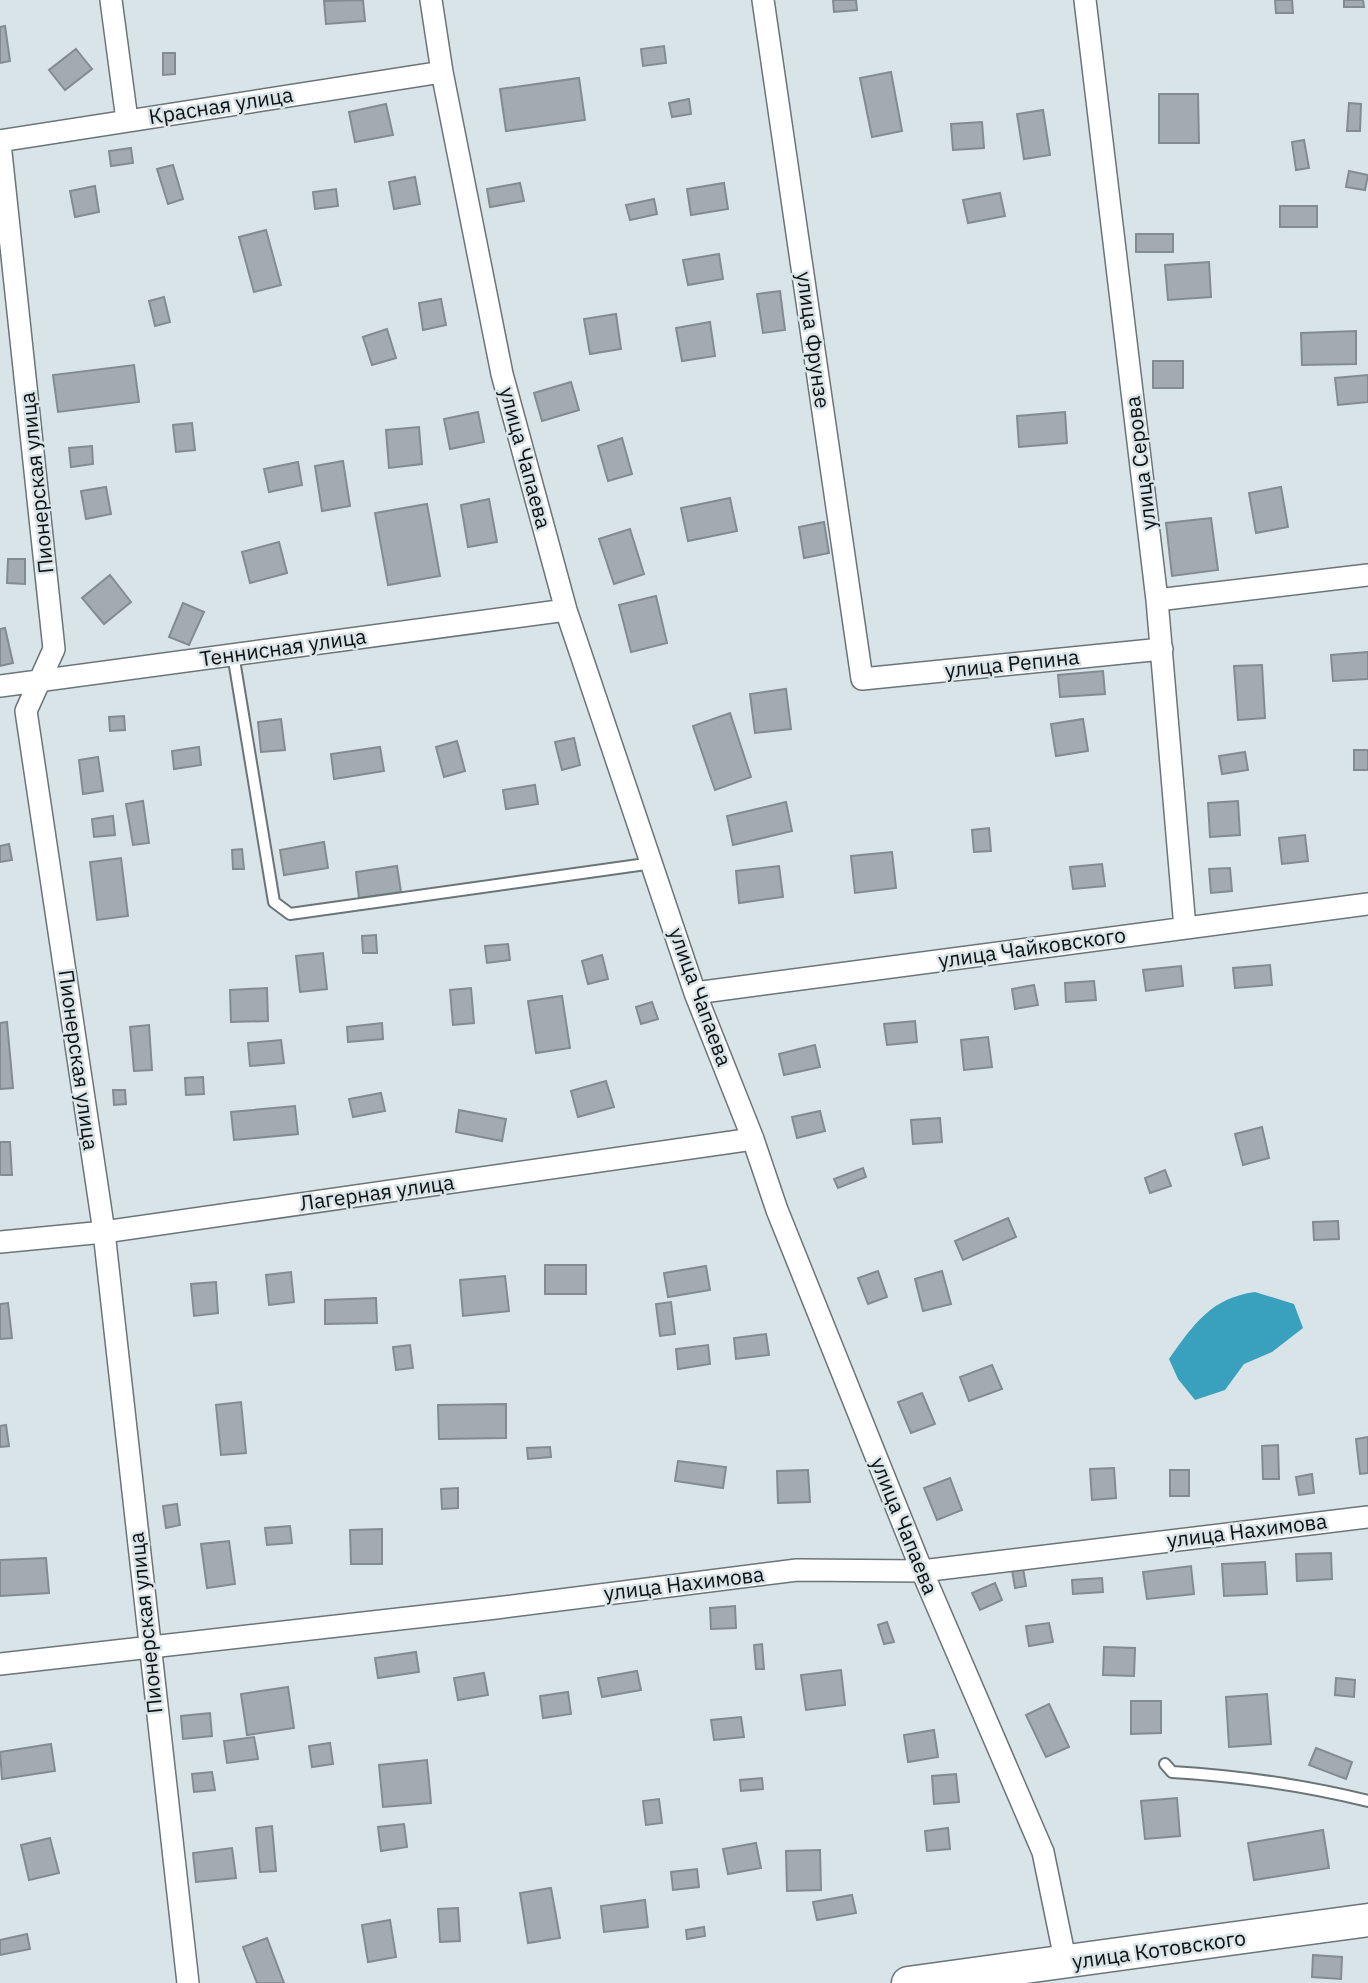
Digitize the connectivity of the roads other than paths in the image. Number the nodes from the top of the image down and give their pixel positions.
1 (111, 0) edge
2 (430, 0) edge
3 (763, 0) edge
4 (1085, 0) edge
5 (442, 72) junction
6 (127, 120) junction
7 (0, 142) edge
8 (1368, 575) edge
9 (1157, 600) junction
10 (566, 610) junction
11 (1162, 649) junction
12 (233, 654) junction
13 (862, 679) joint
14 (39, 680) junction
15 (0, 686) edge
16 (653, 863) junction
17 (1368, 904) edge
18 (1185, 928) junction
19 (695, 993) junction
20 (753, 1139) junction
21 (104, 1231) junction
22 (0, 1242) edge
23 (1368, 1517) edge
24 (922, 1571) junction
25 (148, 1649) junction
26 (0, 1664) edge
27 (1165, 1764) dead end
28 (1368, 1801) edge
29 (1368, 1920) edge
30 (1066, 1964) junction
31 (188, 1983) edge
32 (908, 1983) edge

1 - 6 street
2 - 5 street, улица Чапаева
3 - 13 street, улица Фрунзе
4 - 9 street, улица Серова
5 - 6 street, Красная улица
5 - 10 street, улица Чапаева
6 - 7 street, Красная улица
7 - 14 street, Пионерская улица
8 - 9 street
9 - 11 street, улица Серова
10 - 12 street, Теннисная улица
10 - 16 street, улица Чапаева
11 - 13 street, улица Репина
11 - 18 street, улица Серова
12 - 14 street, Теннисная улица
12 - 16 lane
14 - 15 street, Теннисная улица
14 - 21 street, Пионерская улица
16 - 19 street, улица Чапаева
17 - 18 street, улица Чайковского
18 - 19 street, улица Чайковского
19 - 20 street, улица Чапаева
20 - 21 street, Лагерная улица
20 - 24 street, улица Чапаева
21 - 22 street, Лагерная улица
21 - 25 street, Пионерская улица
23 - 24 street, улица Нахимова
24 - 25 street, улица Нахимова
24 - 30 street, улица Чапаева
25 - 26 street, улица Нахимова
25 - 31 street, Пионерская улица
27 - 28 lane
29 - 30 main road, улица Котовского
30 - 32 main road, улица Котовского

